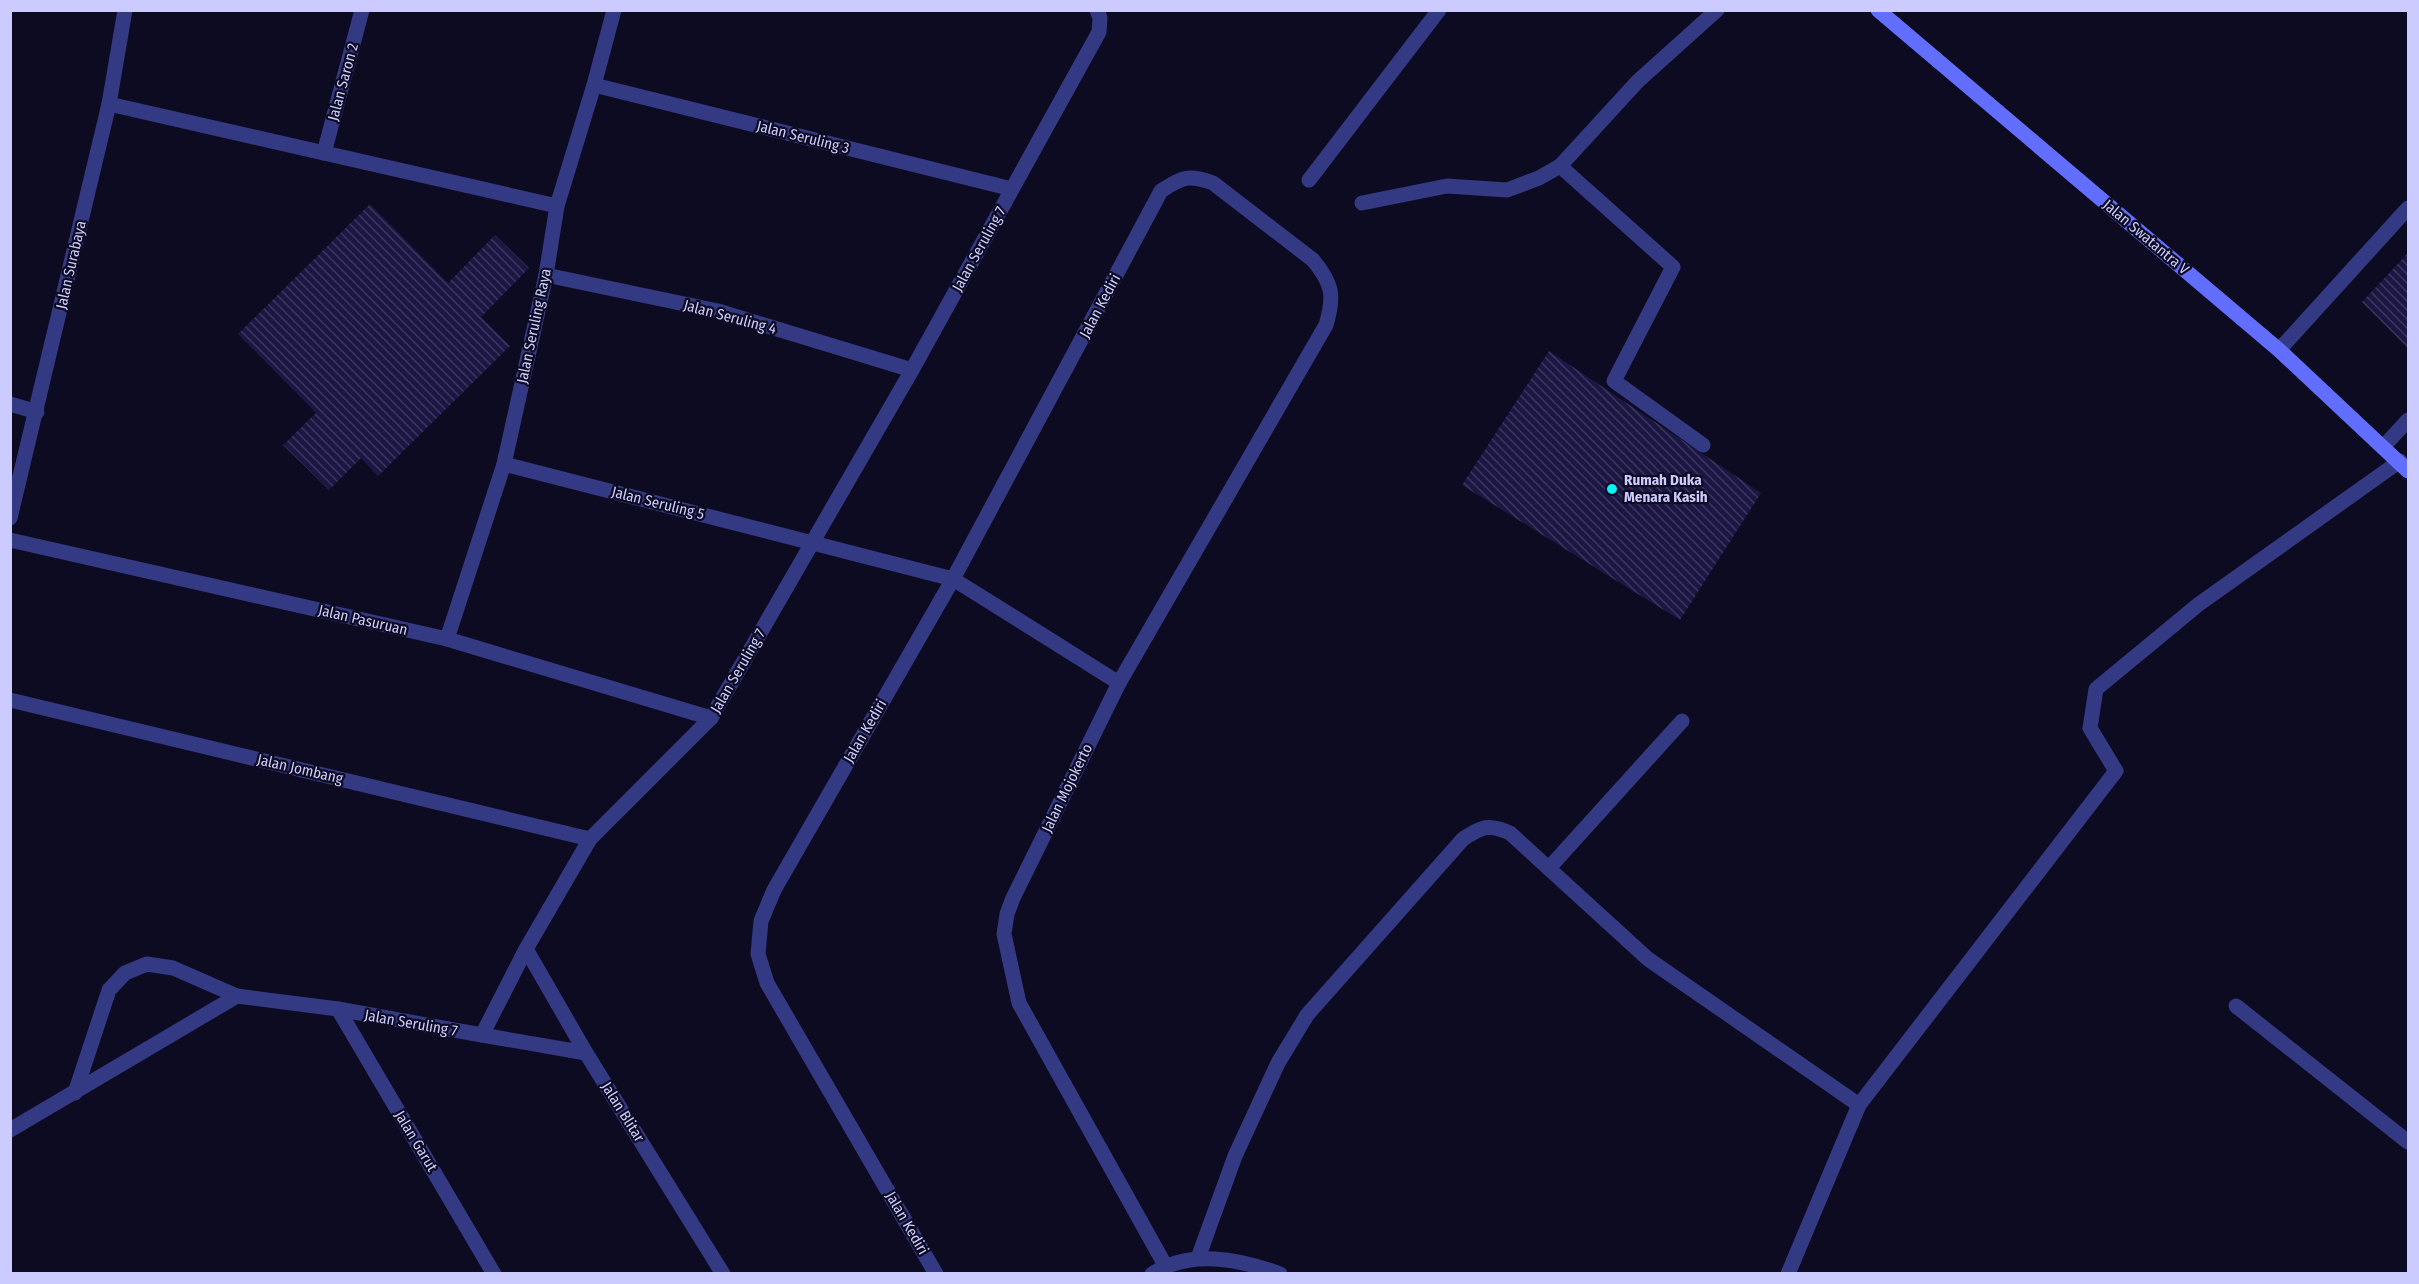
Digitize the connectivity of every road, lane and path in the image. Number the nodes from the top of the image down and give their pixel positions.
1 (125, 10) edge
2 (362, 10) edge
3 (614, 10) edge
4 (1097, 10) edge
5 (1439, 10) edge
6 (1717, 10) edge
7 (1878, 10) edge
8 (594, 86) junction
9 (110, 104) junction
10 (324, 153) junction
11 (1560, 166) junction
12 (1309, 180) dead end
13 (1012, 189) junction
14 (1161, 191) joint
15 (1362, 203) dead end
16 (557, 206) junction
17 (2409, 208) edge
18 (546, 275) junction
19 (2279, 350) junction
20 (912, 370) junction
21 (10, 404) edge
22 (37, 412) junction
23 (2409, 420) edge
24 (1703, 445) dead end
25 (2384, 446) junction
26 (504, 464) junction
27 (2404, 466) edge
28 (10, 518) edge
29 (10, 540) edge
30 (812, 542) junction
31 (953, 579) junction
32 (447, 639) junction
33 (1119, 682) junction
34 (10, 700) edge
35 (711, 718) junction
36 (1682, 721) dead end
37 (590, 839) junction
38 (1549, 868) junction
39 (526, 949) junction
40 (237, 996) junction
41 (2236, 1006) dead end
42 (338, 1009) junction
43 (482, 1035) junction
44 (586, 1053) junction
45 (75, 1093) junction
46 (1859, 1105) junction
47 (10, 1130) edge
48 (2409, 1142) edge
49 (1198, 1258) junction
50 (1158, 1269) edge
51 (494, 1274) edge
52 (723, 1274) edge
53 (936, 1274) edge
54 (1280, 1274) edge
55 (1788, 1274) edge

1 - 9 street, Jalan Surabaya
2 - 10 street, Jalan Saron 2
3 - 8 street, Jalan Seruling Raya
4 - 13 street, Jalan Seruling 7
5 - 12 street
6 - 11 street
7 - 19 main road, Jalan Swatantra V
8 - 13 street, Jalan Seruling 3
8 - 16 street, Jalan Seruling Raya
9 - 10 street
9 - 22 street, Jalan Surabaya
10 - 16 street
11 - 15 street
11 - 24 street
13 - 20 street, Jalan Seruling 7
14 - 31 street, Jalan Kediri
14 - 33 street, Jalan Mojokerto
16 - 18 street, Jalan Seruling Raya
17 - 19 street
18 - 20 street, Jalan Seruling 4
18 - 26 street, Jalan Seruling Raya
19 - 25 main road, Jalan Swatantra V
20 - 30 street, Jalan Seruling 7
21 - 22 street
22 - 28 street, Jalan Surabaya
23 - 25 street
25 - 27 main road, Jalan Swatantra V
26 - 30 street, Jalan Seruling 5
26 - 32 street, Jalan Seruling Raya
27 - 46 street
29 - 32 street, Jalan Pasuruan
30 - 31 street, Jalan Seruling 5
30 - 35 street, Jalan Seruling 7
31 - 33 street, Jalan Seruling 5
31 - 53 street, Jalan Kediri
32 - 35 street, Jalan Pasuruan
33 - 50 street, Jalan Mojokerto
34 - 37 street, Jalan Jombang
35 - 37 street, Jalan Seruling 7
36 - 38 street
37 - 39 street, Jalan Seruling 7
38 - 46 street
38 - 49 street
39 - 43 street, Jalan Seruling 7
39 - 44 street, Jalan Blitar
40 - 42 street, Jalan Seruling 7
40 - 45 street
40 - 45 street, Jalan Seruling 7
41 - 48 street
42 - 43 street, Jalan Seruling 7
42 - 51 street, Jalan Garut
43 - 44 street
44 - 52 street, Jalan Blitar
45 - 47 street
46 - 55 street
49 - 50 street
49 - 54 street

